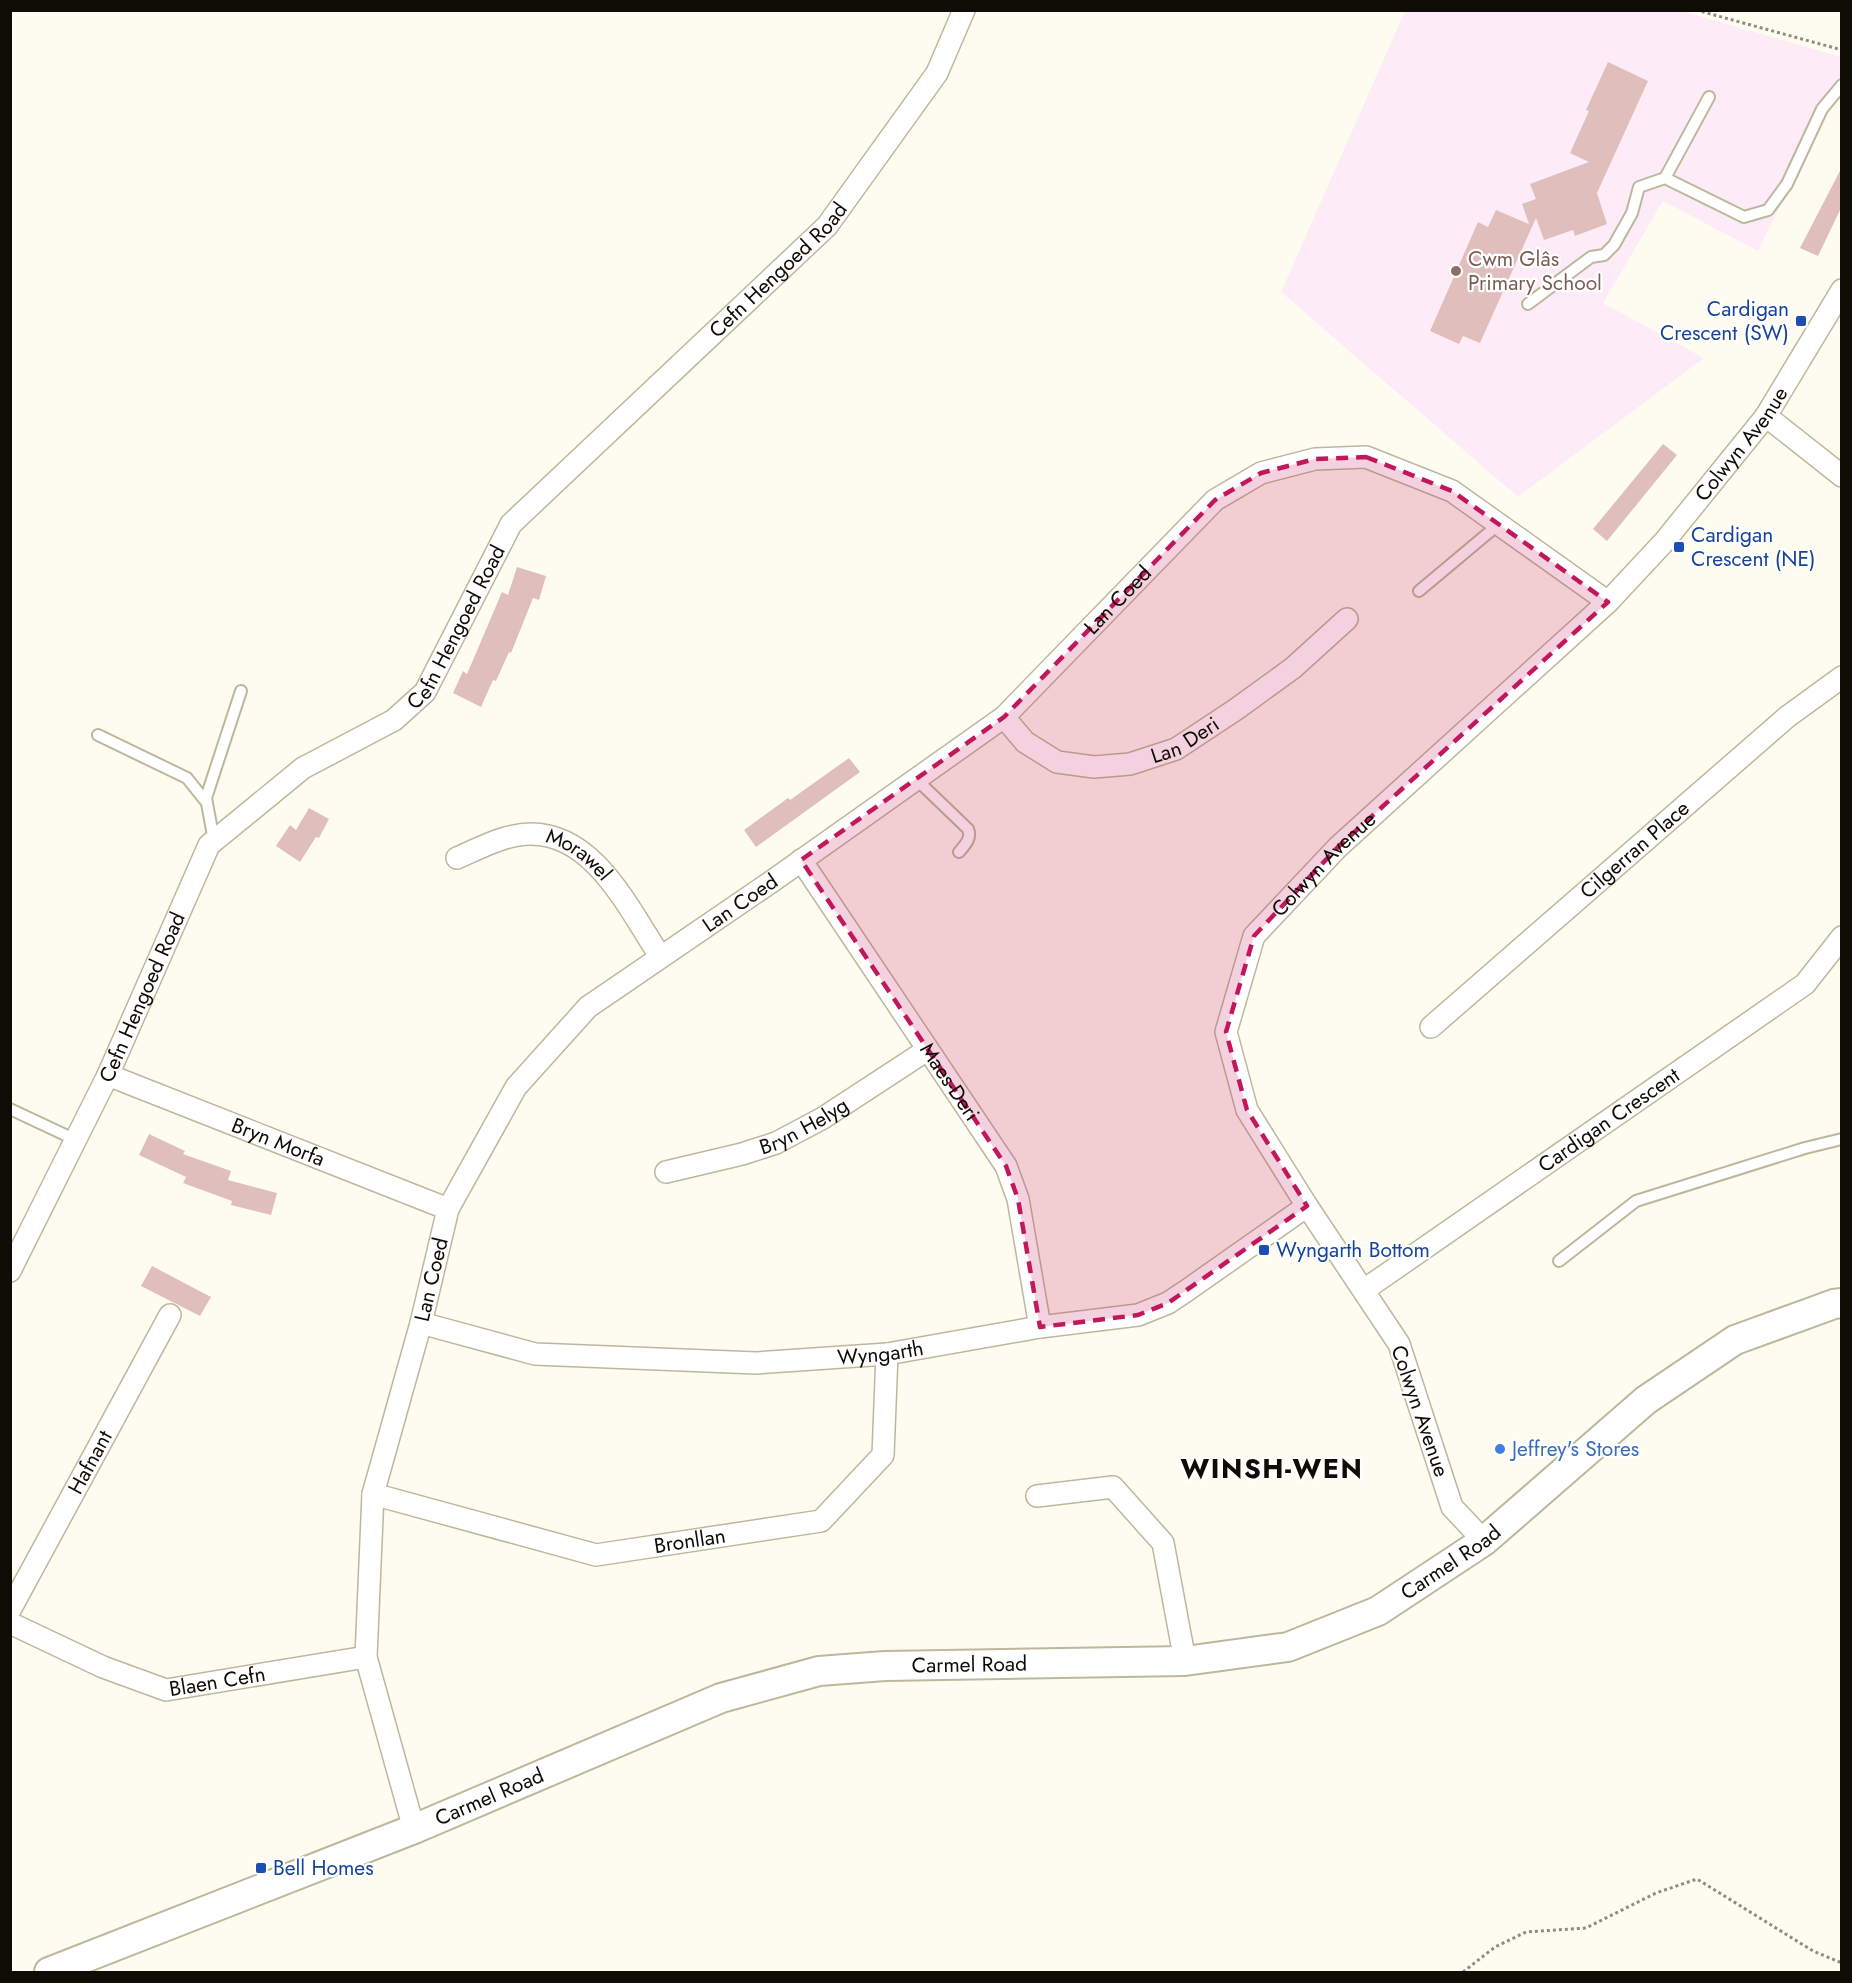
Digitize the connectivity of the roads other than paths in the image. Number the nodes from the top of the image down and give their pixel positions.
1 (964, 10) edge
2 (1842, 85) edge
3 (1709, 96) dead end
4 (1665, 178) junction
5 (1842, 290) edge
6 (1528, 304) dead end
7 (1766, 416) junction
8 (1842, 476) edge
9 (1499, 524) junction
10 (1419, 591) dead end
11 (1608, 602) junction
12 (1347, 619) dead end
13 (1842, 676) edge
14 (241, 691) dead end
15 (1004, 717) junction
16 (98, 735) dead end
17 (916, 779) junction
18 (207, 803) junction
19 (214, 841) junction
20 (959, 852) dead end
21 (456, 858) dead end
22 (801, 860) junction
23 (1842, 937) edge
24 (660, 956) junction
25 (1431, 1027) dead end
26 (927, 1050) junction
27 (108, 1075) junction
28 (10, 1109) edge
29 (1842, 1139) edge
30 (76, 1140) junction
31 (666, 1172) dead end
32 (1307, 1206) junction
33 (448, 1209) junction
34 (1559, 1261) dead end
35 (10, 1271) edge
36 (1364, 1290) junction
37 (1842, 1303) edge
38 (170, 1315) dead end
39 (421, 1323) junction
40 (1040, 1327) junction
41 (887, 1354) junction
42 (373, 1494) junction
43 (1037, 1496) dead end
44 (1484, 1541) junction
45 (10, 1610) edge
46 (10, 1623) edge
47 (366, 1657) junction
48 (1185, 1661) junction
49 (414, 1829) junction
50 (49, 1972) edge

1 - 19 street, Cefn Hengoed Road
2 - 4 lane
3 - 4 lane
4 - 6 lane
5 - 7 street, Colwyn Avenue
7 - 8 street
7 - 11 street, Colwyn Avenue
9 - 10 lane
9 - 11 street, Lan Coed
9 - 15 street, Lan Coed
11 - 32 street, Colwyn Avenue
12 - 15 street, Lan Deri
13 - 25 street, Cilgerran Place
14 - 18 lane
15 - 17 street, Lan Coed
16 - 18 lane
17 - 20 lane
17 - 22 street, Lan Coed
18 - 19 lane
19 - 27 street, Cefn Hengoed Road
21 - 24 street, Morawel
22 - 24 street, Lan Coed
22 - 26 street, Maes-Deri
23 - 36 street, Cardigan Crescent
24 - 33 street, Lan Coed
26 - 31 street, Bryn Helyg
26 - 40 street, Maes-Deri
27 - 30 street, Cefn Hengoed Road
27 - 33 street, Bryn Morfa
28 - 30 lane
29 - 34 lane
30 - 35 street, Cefn Hengoed Road
32 - 36 street, Colwyn Avenue
32 - 40 street, Wyngarth
33 - 39 street, Lan Coed
36 - 44 street, Colwyn Avenue
37 - 44 street, Carmel Road
38 - 45 street, Hafnant
39 - 41 street, Wyngarth
39 - 42 street, Lan Coed
40 - 41 street, Wyngarth
41 - 42 street, Bronllan
42 - 47 street, Lan Coed
43 - 48 street
44 - 48 street, Carmel Road
46 - 47 street, Blaen Cefn
47 - 49 street, Lan Coed
48 - 49 street, Carmel Road
49 - 50 street, Carmel Road

